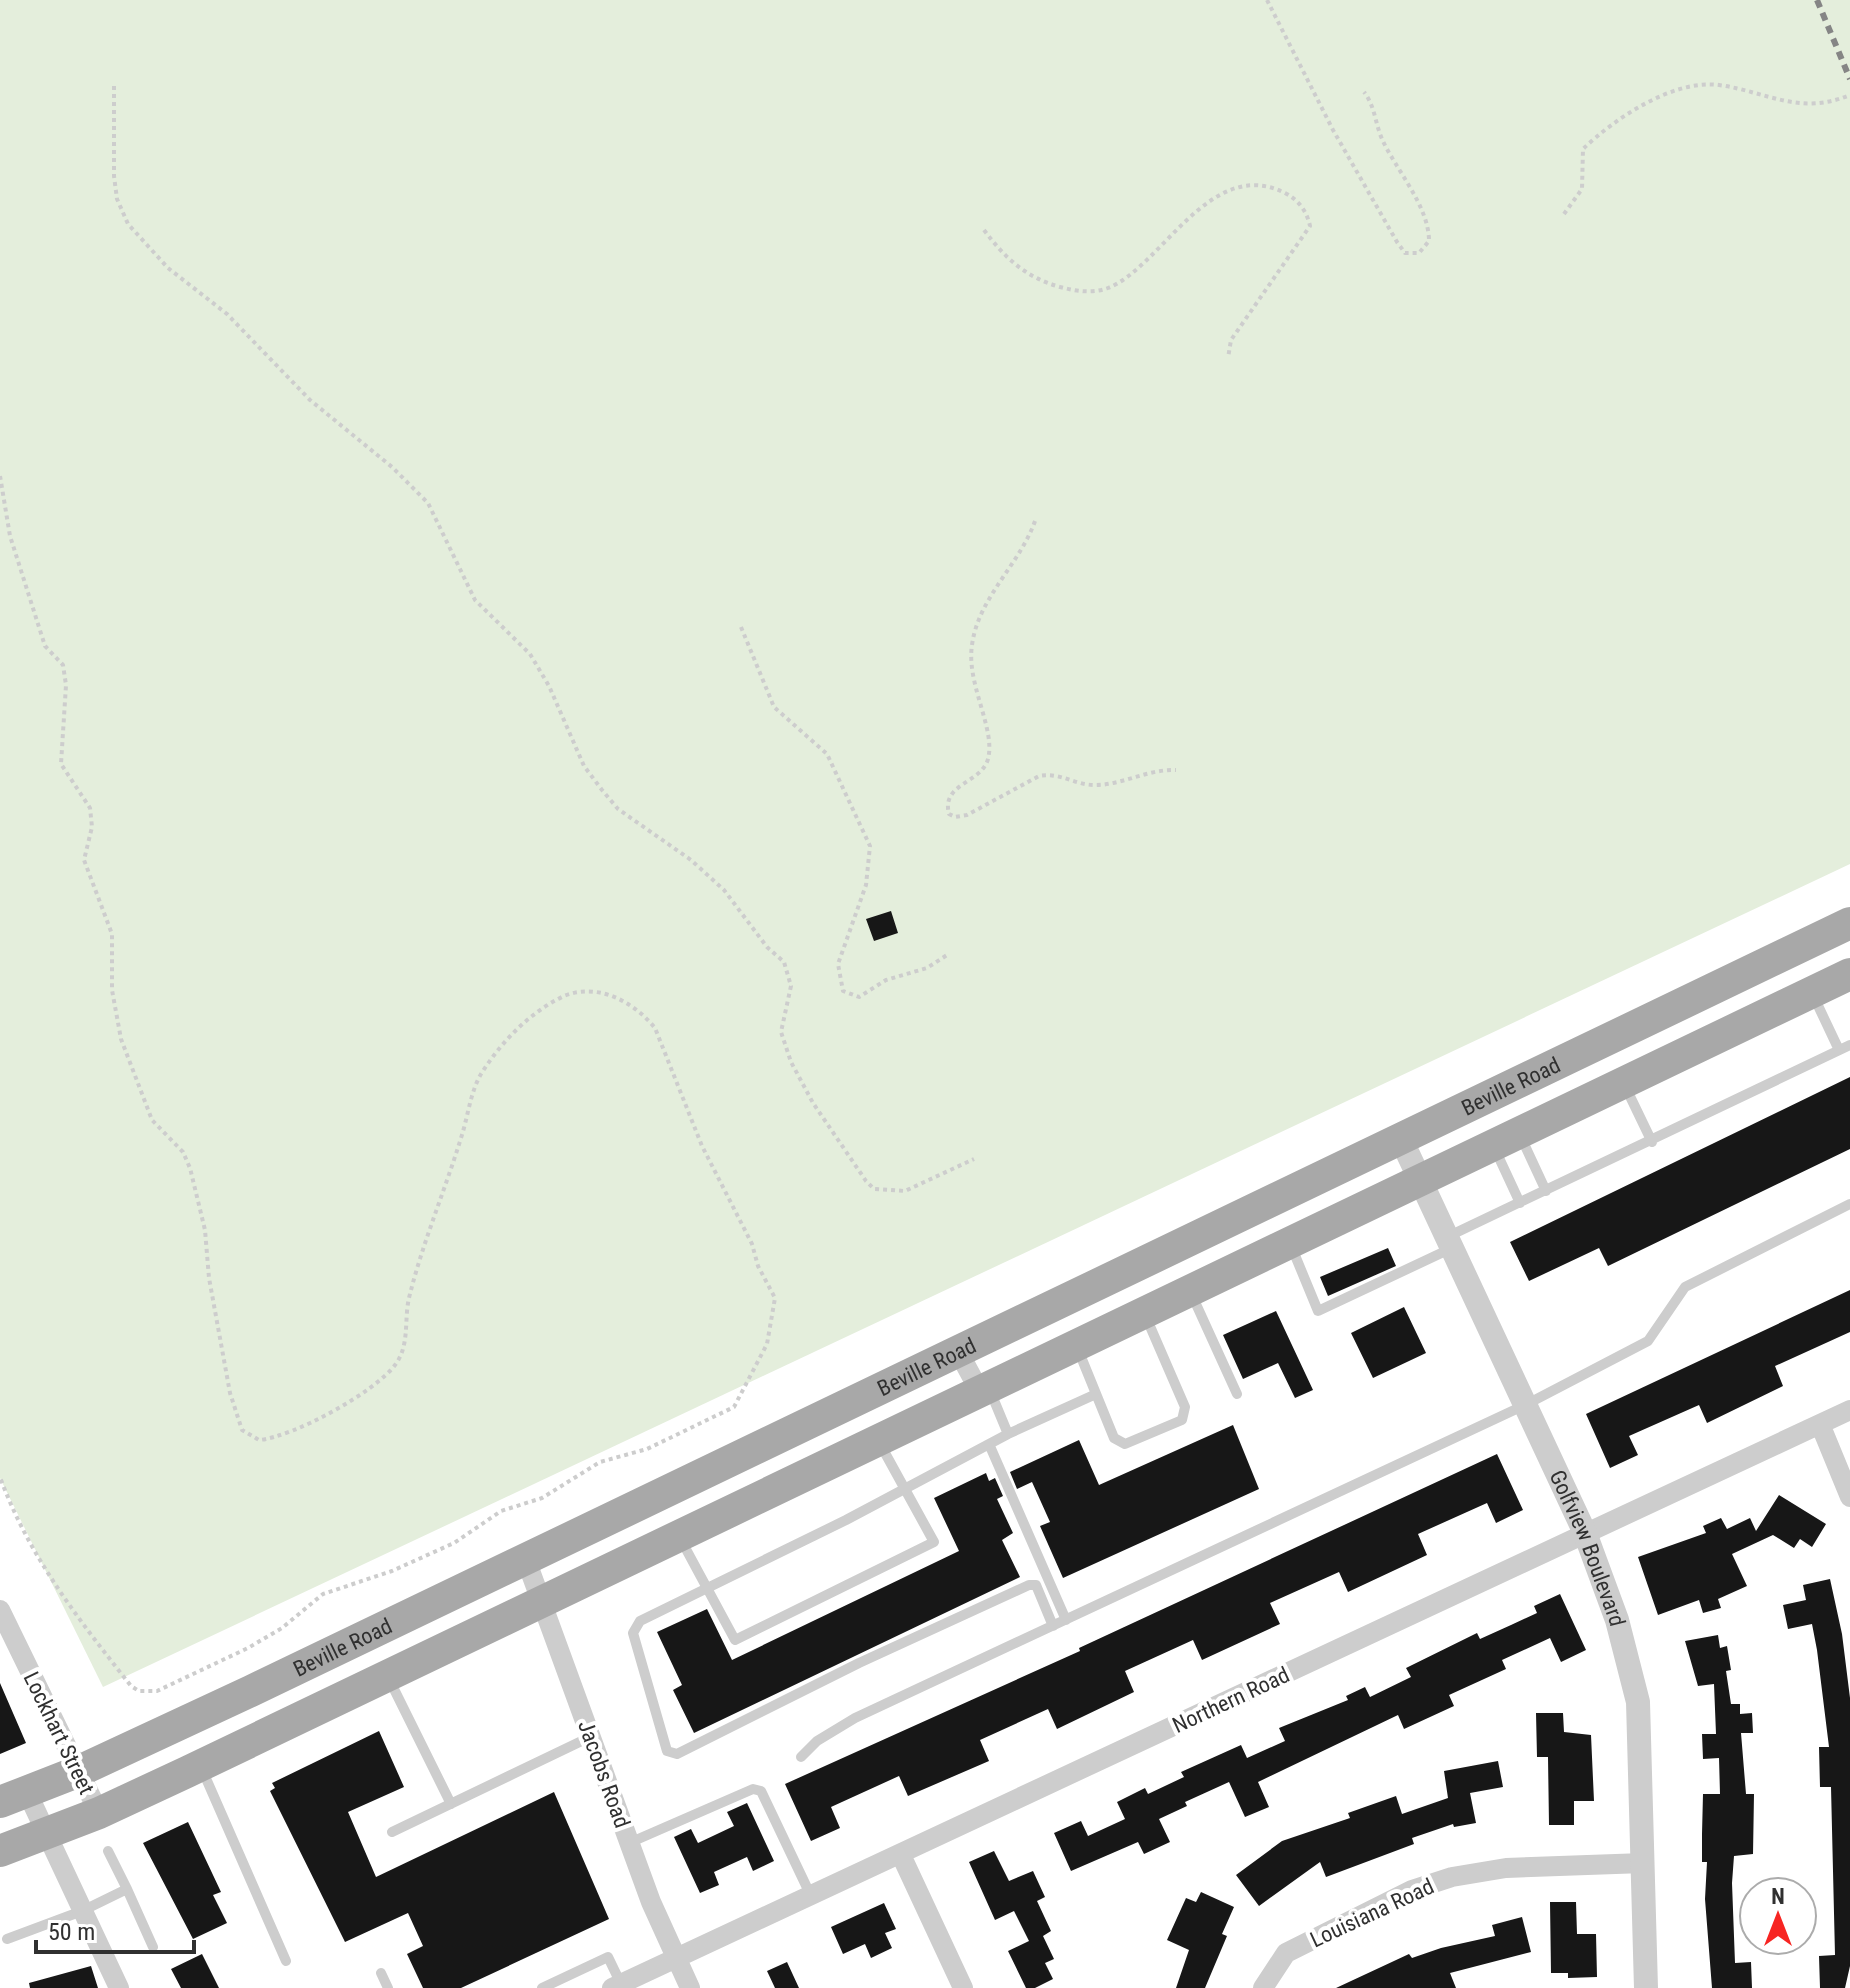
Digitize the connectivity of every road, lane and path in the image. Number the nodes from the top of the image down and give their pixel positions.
1 (1267, 0) edge
2 (114, 86) dead end
3 (1364, 92) dead end
4 (1850, 95) edge
5 (1564, 214) dead end
6 (984, 230) dead end
7 (1228, 358) dead end
8 (0, 476) edge
9 (1035, 521) dead end
10 (741, 627) dead end
11 (1176, 770) dead end
12 (1850, 923) edge
13 (947, 955) dead end
14 (1850, 974) edge
15 (1812, 993) junction
16 (1850, 1045) edge
17 (1839, 1050) junction
18 (1624, 1083) junction
19 (1401, 1139) junction
20 (1506, 1139) junction
21 (1652, 1142) junction
22 (974, 1159) dead end
23 (1420, 1180) junction
24 (1546, 1191) junction
25 (1520, 1203) junction
26 (1850, 1204) edge
27 (1290, 1243) junction
28 (1449, 1243) junction
29 (1190, 1291) junction
30 (1144, 1313) junction
31 (1076, 1345) junction
32 (958, 1351) junction
33 (984, 1390) junction
34 (1096, 1394) junction
35 (1237, 1394) dead end
36 (1525, 1405) junction
37 (1850, 1410) edge
38 (1820, 1424) junction
39 (1008, 1434) junction
40 (878, 1440) junction
41 (989, 1444) junction
42 (0, 1477) edge
43 (905, 1489) junction
44 (1850, 1497) edge
45 (1585, 1533) junction
46 (678, 1536) junction
47 (525, 1557) junction
48 (706, 1589) junction
49 (541, 1602) junction
50 (0, 1610) edge
51 (1066, 1620) junction
52 (1053, 1626) junction
53 (388, 1676) junction
54 (590, 1737) junction
55 (801, 1757) dead end
56 (201, 1766) junction
57 (77, 1772) junction
58 (14, 1797) edge
59 (451, 1804) junction
60 (99, 1813) junction
61 (392, 1832) dead end
62 (46, 1834) junction
63 (629, 1843) junction
64 (0, 1851) edge
65 (108, 1851) dead end
66 (901, 1855) junction
67 (1644, 1863) junction
68 (127, 1889) junction
69 (811, 1896) junction
70 (82, 1911) junction
71 (7, 1939) dead end
72 (153, 1947) dead end
73 (676, 1959) junction
74 (286, 1961) dead end
75 (381, 1973) dead end
76 (616, 1986) edge
77 (119, 1988) edge
78 (388, 1988) edge
79 (542, 1988) edge
80 (690, 1988) edge
81 (963, 1988) edge
82 (1263, 1988) edge
83 (1646, 1988) edge

1 - 3 path
2 - 22 path
4 - 5 path
6 - 7 path
8 - 42 path
9 - 11 path
10 - 13 path
12 - 19 main road, Beville Road
14 - 15 main road, Beville Road
15 - 17 lane
15 - 18 main road, Beville Road
16 - 17 lane
17 - 21 lane
18 - 20 main road, Beville Road
18 - 21 lane
19 - 23 street, Golfview Boulevard
19 - 32 main road, Beville Road
20 - 23 main road, Beville Road
20 - 24 lane
20 - 25 lane
21 - 24 lane
23 - 27 main road, Beville Road
23 - 28 street, Golfview Boulevard
24 - 25 lane
25 - 28 lane
26 - 36 lane
27 - 28 lane
27 - 29 main road, Beville Road
28 - 36 street, Golfview Boulevard
29 - 30 main road, Beville Road
29 - 35 lane
30 - 31 main road, Beville Road
30 - 34 lane
31 - 33 main road, Beville Road
31 - 34 lane
32 - 33 street
32 - 47 main road, Beville Road
33 - 39 lane
33 - 40 main road, Beville Road
34 - 39 lane
36 - 45 street, Golfview Boulevard
36 - 51 lane
37 - 38 street, Northern Road
38 - 44 street
38 - 45 street, Northern Road
39 - 41 lane
40 - 43 lane
40 - 46 main road, Beville Road
41 - 43 lane
41 - 51 lane
43 - 48 lane
43 - 48 lane
45 - 66 street, Northern Road
45 - 67 street, Golfview Boulevard
46 - 48 lane
46 - 49 main road, Beville Road
47 - 49 street, Jacobs Road
47 - 57 main road, Beville Road
48 - 52 lane
49 - 53 main road, Beville Road
49 - 54 street, Jacobs Road
50 - 57 street, Lockhart Street
51 - 52 lane
52 - 55 lane
53 - 56 main road, Beville Road
53 - 59 lane
54 - 59 lane
54 - 63 street, Jacobs Road
56 - 60 main road, Beville Road
56 - 74 lane
57 - 58 main road, Beville Road
57 - 60 street, Lockhart Street
58 - 62 street
59 - 61 lane
60 - 62 main road, Beville Road
62 - 64 main road, Beville Road
62 - 70 street
63 - 69 lane
63 - 73 street, Jacobs Road
65 - 68 lane
66 - 69 street, Northern Road
66 - 81 street
67 - 82 street, Louisiana Road
67 - 83 street, Golfview Boulevard
68 - 70 lane
68 - 72 lane
69 - 73 street, Northern Road
70 - 71 lane
70 - 77 street
73 - 76 street, Northern Road
73 - 80 street, Jacobs Road
75 - 78 lane
76 - 79 lane

